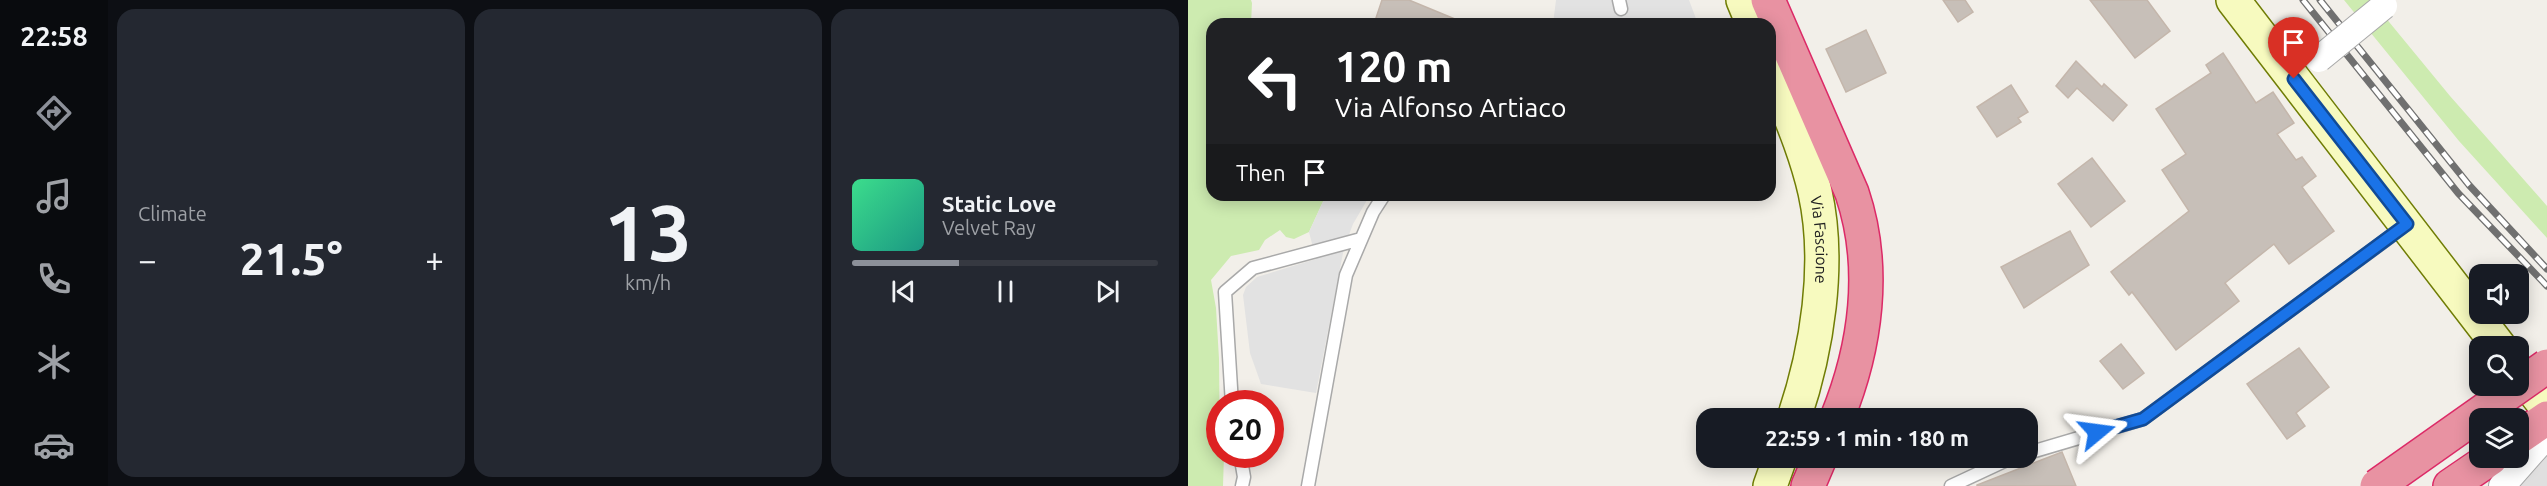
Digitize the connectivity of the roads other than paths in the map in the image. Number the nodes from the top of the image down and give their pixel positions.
1 (1743, 0) edge
2 (1768, 0) edge
3 (2233, 0) edge
4 (2388, 3) edge
5 (1750, 18) edge
6 (1776, 18) edge
7 (1776, 18) edge
8 (2306, 69) junction
9 (1776, 86) edge
10 (1380, 201) edge
11 (2407, 224) junction
12 (1362, 239) junction
13 (2491, 336) edge
14 (2547, 366) edge
15 (2529, 385) edge
16 (1231, 390) edge
17 (1797, 408) edge
18 (1841, 408) edge
19 (2547, 408) edge
20 (2547, 418) edge
21 (2529, 430) edge
22 (2547, 435) edge
23 (2038, 450) edge
24 (1242, 468) edge
25 (1776, 468) edge
26 (1816, 468) edge
27 (1990, 468) edge
28 (2476, 468) edge
29 (1242, 486) edge
30 (1308, 486) edge
31 (1770, 486) edge
32 (1808, 486) edge
33 (1951, 486) edge
34 (2377, 486) edge
35 (2450, 486) edge
36 (2502, 486) edge

1 - 5 main road
2 - 7 highway
3 - 8 main road
4 - 8 street, bridge
6 - 18 highway
8 - 11 main road
9 - 17 main road, Via Fascione
10 - 12 lane
11 - 13 main road
11 - 23 lane
12 - 16 lane
12 - 30 lane
14 - 34 highway, bridge
15 - 19 main road
20 - 21 highway
22 - 36 street
24 - 29 lane
25 - 31 main road
26 - 32 highway
27 - 33 lane
28 - 35 highway

